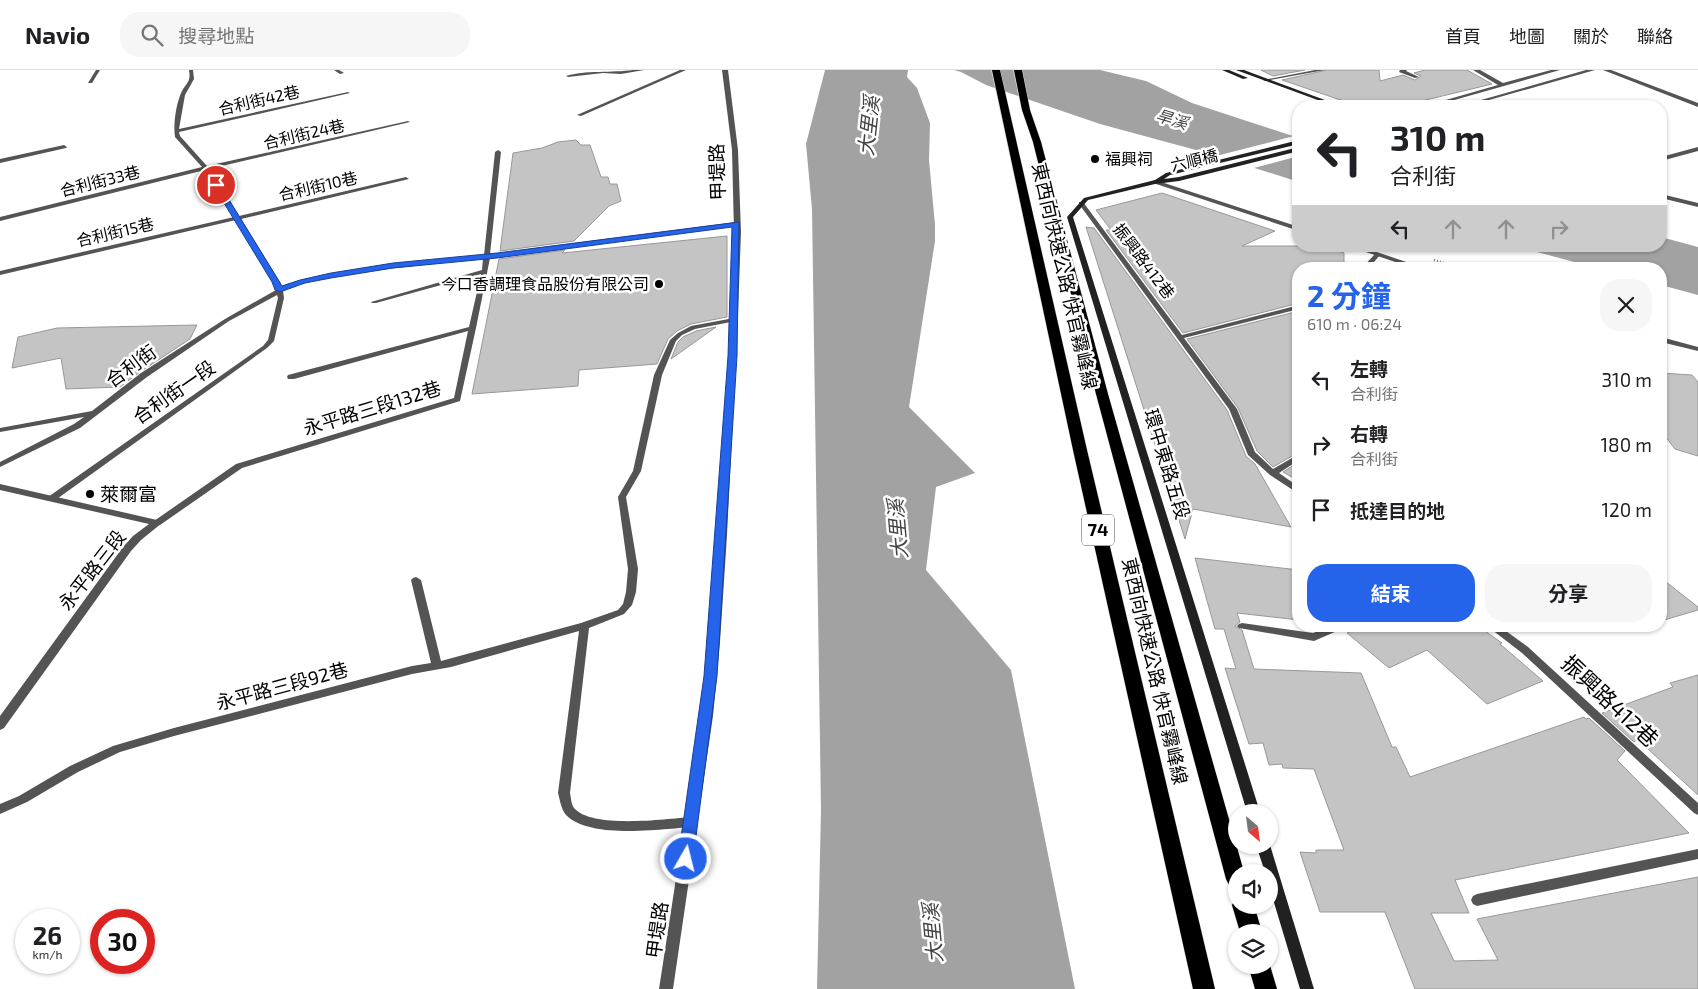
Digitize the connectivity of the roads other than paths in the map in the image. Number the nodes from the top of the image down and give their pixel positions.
1 (98, 70) edge
2 (191, 70) edge
3 (336, 70) edge
4 (642, 70) edge
5 (684, 70) edge
6 (725, 70) edge
7 (996, 70) edge
8 (1018, 70) edge
9 (1225, 70) edge
10 (1239, 70) edge
11 (1323, 70) edge
12 (1405, 70) edge
13 (1476, 70) edge
14 (1557, 70) edge
15 (1592, 70) edge
16 (1606, 70) edge
17 (342, 73) dead end
18 (568, 76) dead end
19 (1417, 77) dead end
20 (1265, 80) junction
21 (90, 82) dead end
22 (1502, 85) junction
23 (348, 93) dead end
24 (1305, 100) edge
25 (1321, 100) edge
26 (1449, 100) edge
27 (1484, 100) edge
28 (1698, 106) edge
29 (579, 115) dead end
30 (408, 122) dead end
31 (176, 131) junction
32 (1292, 144) edge
33 (64, 147) dead end
34 (1698, 149) edge
35 (1292, 151) edge
36 (498, 152) dead end
37 (1667, 157) edge
38 (0, 161) edge
39 (206, 168) junction
40 (406, 179) dead end
41 (1155, 182) junction
42 (1667, 197) edge
43 (1081, 203) junction
44 (1698, 204) edge
45 (0, 219) edge
46 (237, 219) junction
47 (736, 224) junction
48 (1292, 227) edge
49 (1368, 252) edge
50 (1377, 255) junction
51 (487, 256) junction
52 (1370, 262) edge
53 (1400, 262) edge
54 (485, 271) junction
55 (0, 273) edge
56 (280, 290) junction
57 (374, 302) dead end
58 (1292, 309) edge
59 (734, 320) junction
60 (472, 328) junction
61 (1182, 337) junction
62 (1667, 341) edge
63 (1698, 349) edge
64 (291, 377) dead end
65 (96, 412) junction
66 (0, 430) edge
67 (1292, 461) edge
68 (0, 465) edge
69 (1273, 473) junction
70 (1292, 486) edge
71 (0, 487) edge
72 (51, 499) junction
73 (158, 523) junction
74 (416, 580) dead end
75 (584, 626) junction
76 (1242, 626) dead end
77 (1326, 632) edge
78 (1500, 632) edge
79 (437, 665) junction
80 (0, 725) edge
81 (1251, 804) edge
82 (0, 809) edge
83 (1698, 810) edge
84 (691, 822) junction
85 (1266, 854) edge
86 (1698, 854) edge
87 (1232, 864) edge
88 (1477, 900) dead end
89 (1262, 974) edge
90 (666, 989) edge
91 (1204, 989) edge
92 (1266, 989) edge
93 (1307, 989) edge

1 - 21 lane
2 - 31 lane
3 - 17 lane
4 - 18 lane
5 - 29 lane
6 - 47 street, 甲堤路
7 - 91 highway, 東西向快速公路 快官霧峰線 / 74
8 - 87 highway, 東西向快速公路 快官霧峰線 / 74
9 - 24 street
10 - 20 street
11 - 20 lane
12 - 19 lane
13 - 22 street
14 - 22 street
15 - 27 street
16 - 28 street
20 - 25 street
22 - 26 street
23 - 31 lane, 合利街42巷
30 - 39 lane, 合利街24巷
31 - 39 lane
32 - 41 street, 六順橋
33 - 38 lane
34 - 37 street
35 - 41 street, 六順橋
36 - 51 lane, 永平路三段132巷
39 - 45 lane, 合利街33巷
39 - 46 lane
40 - 46 lane, 合利街10巷
41 - 43 street
41 - 48 street
42 - 44 street
43 - 61 lane, 振興路412巷
43 - 81 street, 環中東路五段
46 - 55 lane, 合利街15巷
46 - 56 lane
47 - 51 lane, 合利街
47 - 59 street, 甲堤路
49 - 50 street
50 - 52 lane
50 - 53 street
51 - 54 lane, 永平路三段132巷
51 - 56 lane, 合利街
54 - 57 lane
54 - 60 lane, 永平路三段132巷
56 - 65 lane, 合利街
56 - 72 lane, 合利街一段
58 - 61 lane
59 - 75 lane, 永平路三段92巷
59 - 84 street, 甲堤路
60 - 64 lane
60 - 73 lane, 永平路三段132巷
61 - 69 lane, 振興路412巷
62 - 63 street
65 - 66 lane
65 - 68 lane, 合利街
67 - 69 lane
69 - 70 lane, 振興路412巷
71 - 72 street, 永平路三段
72 - 73 street, 永平路三段
73 - 80 street, 永平路三段
74 - 79 lane
75 - 79 lane, 永平路三段92巷
75 - 84 lane
76 - 77 lane
78 - 83 lane, 振興路412巷
79 - 82 lane, 永平路三段92巷
84 - 90 street, 甲堤路
85 - 93 street
86 - 88 lane
89 - 92 highway

